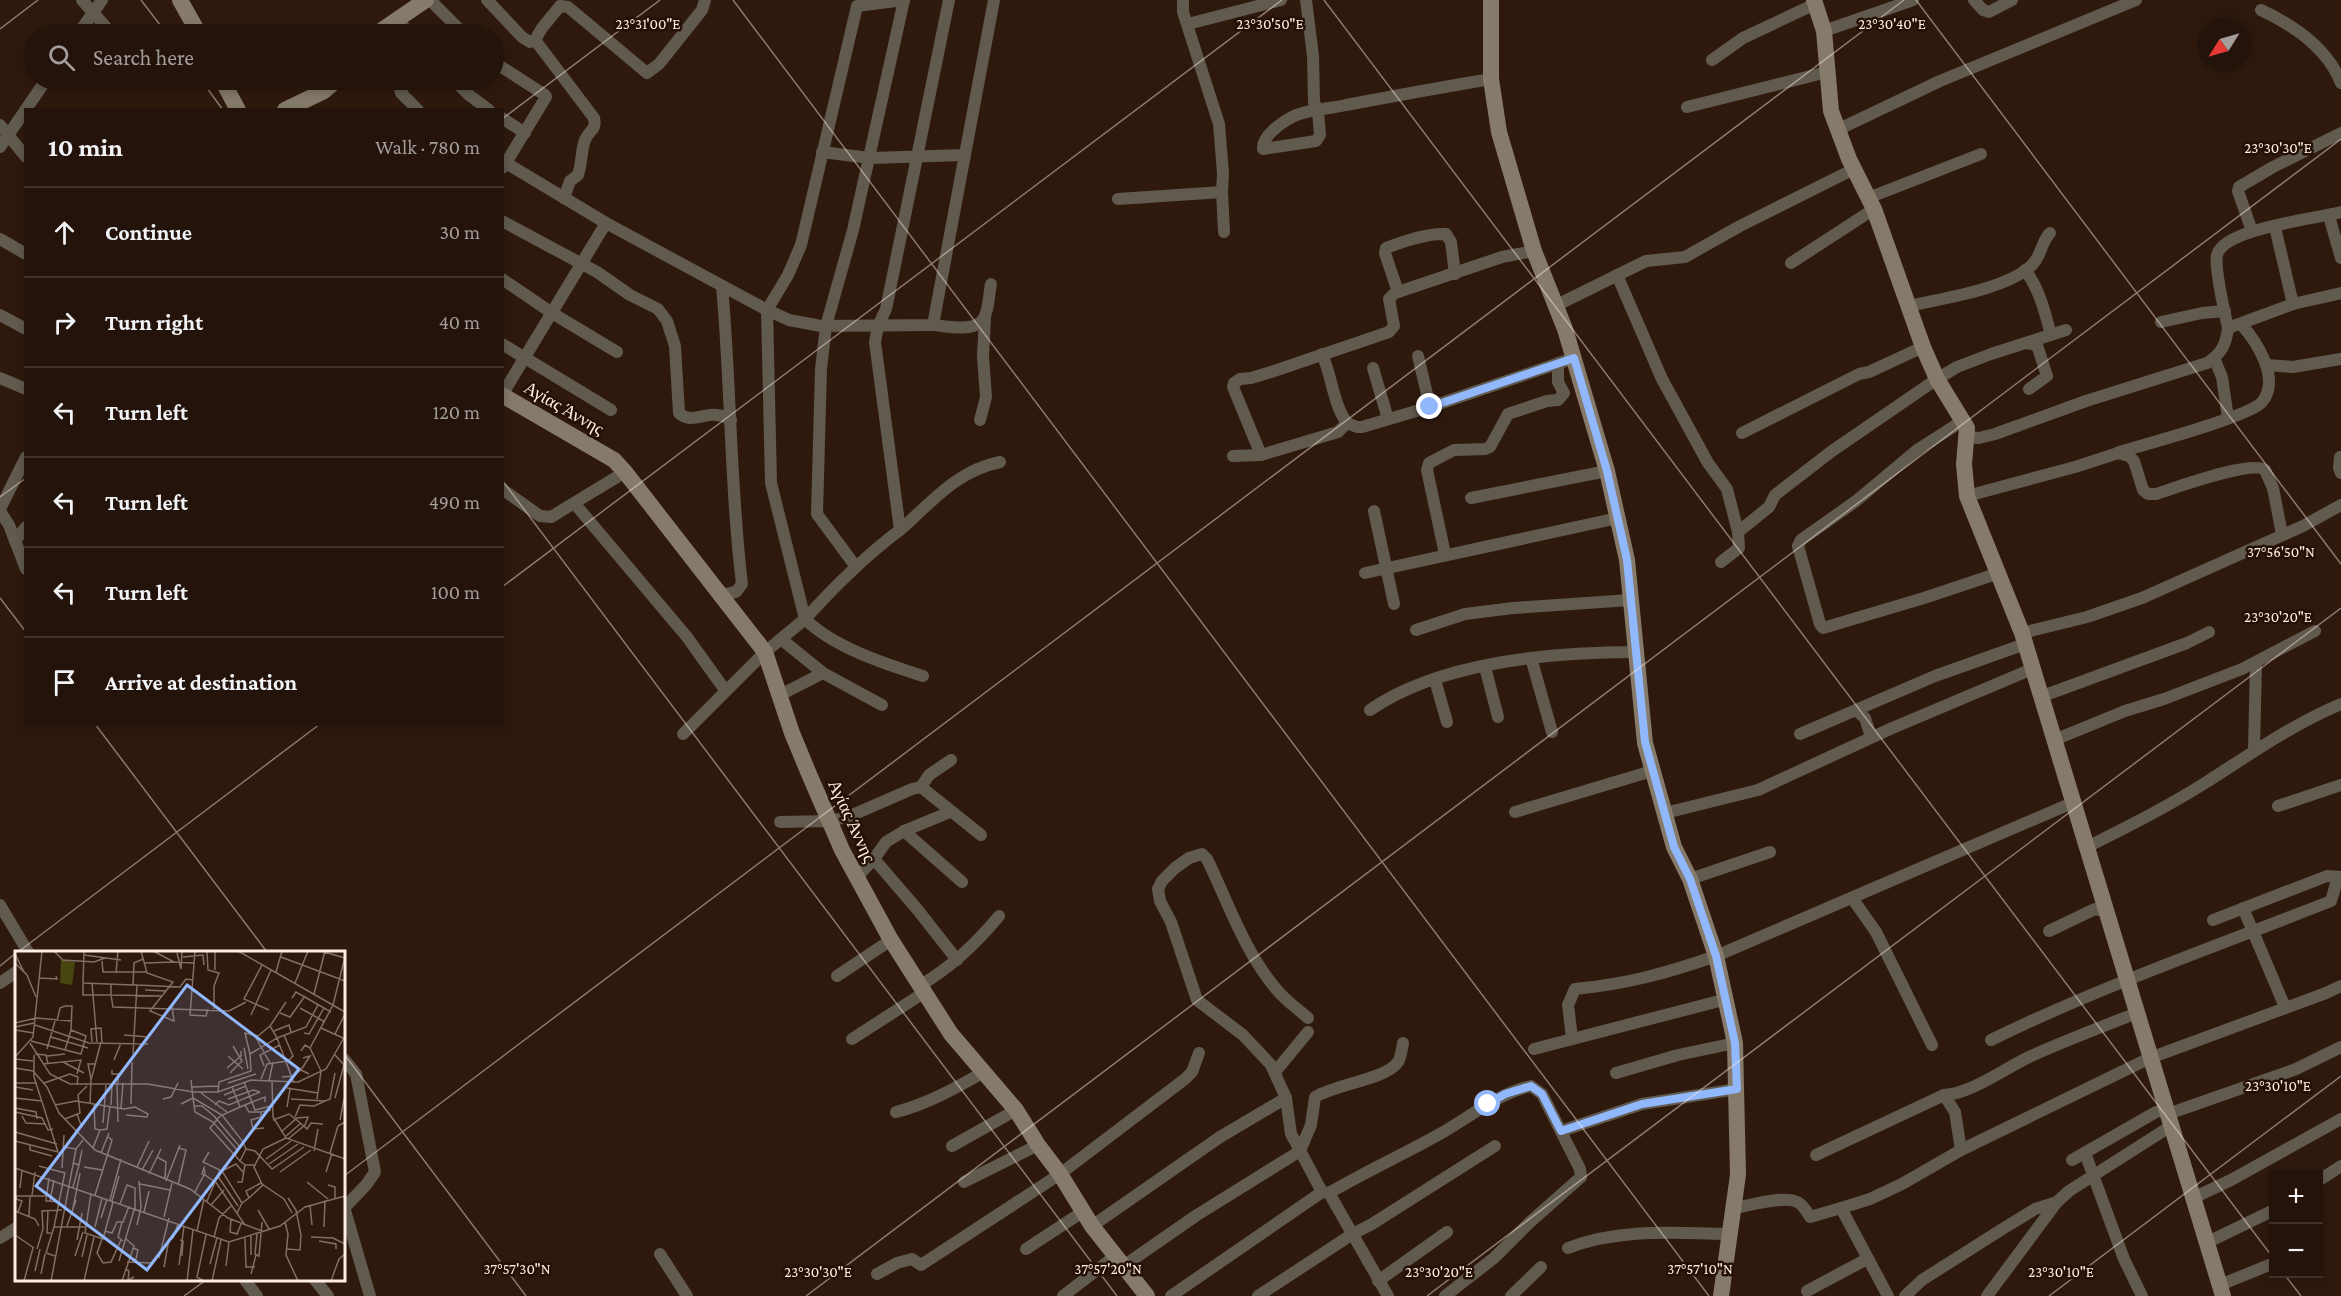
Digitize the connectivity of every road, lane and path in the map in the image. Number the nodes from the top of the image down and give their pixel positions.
1 (82, 0) edge
2 (102, 0) edge
3 (180, 0) edge
4 (426, 0) edge
5 (430, 0) edge
6 (488, 0) edge
7 (705, 0) edge
8 (904, 0) edge
9 (949, 0) edge
10 (994, 0) edge
11 (1183, 0) edge
12 (1281, 0) edge
13 (1306, 0) edge
14 (1491, 0) edge
15 (1913, 0) edge
16 (1974, 0) edge
17 (2012, 0) edge
18 (2136, 0) edge
19 (1815, 2) edge
20 (858, 3) edge
21 (1243, 5) edge
22 (2261, 10) dead end
23 (93, 13) junction
24 (396, 19) junction
25 (85, 24) edge
26 (103, 24) edge
27 (193, 24) edge
28 (389, 24) edge
29 (401, 24) edge
30 (454, 24) edge
31 (1188, 24) junction
32 (1824, 31) junction
33 (535, 40) junction
34 (1712, 60) dead end
35 (504, 69) edge
36 (1827, 72) junction
37 (1491, 79) junction
38 (2340, 79) edge
39 (38, 90) edge
40 (227, 90) edge
41 (326, 90) edge
42 (400, 90) edge
43 (465, 90) edge
44 (1687, 107) dead end
45 (237, 108) edge
46 (293, 108) edge
47 (416, 108) edge
48 (486, 108) edge
49 (1318, 111) junction
50 (504, 119) edge
51 (4, 130) edge
52 (1837, 130) junction
53 (525, 133) junction
54 (2341, 133) edge
55 (0, 147) edge
56 (822, 152) junction
57 (1981, 154) dead end
58 (24, 155) edge
59 (916, 155) junction
60 (965, 155) junction
61 (870, 158) junction
62 (504, 164) edge
63 (1854, 169) junction
64 (1222, 192) junction
65 (564, 198) junction
66 (1118, 199) dead end
67 (1871, 204) junction
68 (2335, 214) edge
69 (504, 222) edge
70 (606, 223) junction
71 (2275, 227) junction
72 (2252, 231) junction
73 (1224, 232) dead end
74 (2050, 233) dead end
75 (0, 239) edge
76 (1534, 251) junction
77 (24, 253) edge
78 (2341, 258) edge
79 (1791, 263) dead end
80 (582, 264) junction
81 (2025, 270) junction
82 (1455, 274) junction
83 (1617, 275) junction
84 (504, 280) edge
85 (991, 284) dead end
86 (722, 286) junction
87 (1398, 292) junction
88 (2341, 294) edge
89 (2293, 304) junction
90 (1555, 306) junction
91 (1908, 306) junction
92 (767, 310) junction
93 (2225, 311) junction
94 (552, 313) junction
95 (0, 315) edge
96 (985, 317) junction
97 (2161, 322) dead end
98 (2241, 324) junction
99 (933, 325) junction
100 (826, 326) junction
101 (878, 326) junction
102 (24, 328) edge
103 (2228, 328) junction
104 (2066, 330) dead end
105 (2051, 335) junction
106 (2024, 343) junction
107 (504, 345) edge
108 (1923, 347) junction
109 (617, 352) dead end
110 (1322, 354) junction
111 (1418, 356) dead end
112 (525, 358) junction
113 (2214, 358) junction
114 (2341, 359) edge
115 (1566, 361) junction
116 (2266, 364) junction
117 (1374, 368) dead end
118 (0, 378) edge
119 (1937, 379) junction
120 (24, 388) edge
121 (2029, 389) dead end
122 (504, 392) edge
123 (504, 396) edge
124 (1430, 407) junction
125 (610, 410) dead end
126 (2228, 418) junction
127 (1388, 419) junction
128 (731, 420) junction
129 (980, 420) dead end
130 (1964, 420) junction
131 (1347, 423) junction
132 (1742, 433) dead end
133 (1967, 437) junction
134 (2118, 453) junction
135 (1261, 455) junction
136 (1233, 456) dead end
137 (2340, 457) edge
138 (24, 461) edge
139 (1000, 462) dead end
140 (1607, 471) junction
141 (625, 472) junction
142 (2341, 473) edge
143 (504, 490) edge
144 (1967, 496) junction
145 (1471, 498) dead end
146 (575, 504) junction
147 (2341, 505) edge
148 (0, 510) edge
149 (1374, 511) dead end
150 (1618, 518) junction
151 (24, 530) edge
152 (900, 530) junction
153 (1738, 532) junction
154 (2282, 534) junction
155 (15, 541) junction
156 (1445, 554) junction
157 (1721, 562) dead end
158 (24, 564) edge
159 (856, 567) junction
160 (1387, 568) junction
161 (1365, 573) dead end
162 (1999, 573) junction
163 (720, 595) junction
164 (1630, 600) junction
165 (1394, 604) dead end
166 (806, 619) junction
167 (1416, 630) dead end
168 (2315, 631) dead end
169 (2209, 632) dead end
170 (781, 639) junction
171 (2023, 639) junction
172 (765, 652) junction
173 (1635, 652) junction
174 (1531, 658) junction
175 (2256, 662) junction
176 (1485, 667) junction
177 (2032, 669) junction
178 (823, 673) junction
179 (923, 676) dead end
180 (1435, 680) junction
181 (725, 690) junction
182 (780, 695) junction
183 (2040, 697) junction
184 (2341, 704) edge
185 (882, 705) dead end
186 (1370, 710) dead end
187 (1857, 711) junction
188 (1498, 717) dead end
189 (1447, 722) dead end
190 (1552, 732) dead end
191 (683, 734) dead end
192 (1800, 734) dead end
193 (1871, 738) junction
194 (2054, 740) junction
195 (2254, 750) junction
196 (951, 760) dead end
197 (1652, 771) junction
198 (2341, 785) edge
199 (921, 787) junction
200 (2072, 803) junction
201 (2278, 806) dead end
202 (950, 812) junction
203 (1515, 812) dead end
204 (1665, 813) junction
205 (830, 821) junction
206 (780, 822) dead end
207 (904, 831) junction
208 (981, 835) dead end
209 (2086, 846) junction
210 (1770, 852) dead end
211 (874, 859) junction
212 (857, 877) junction
213 (2340, 877) edge
214 (1690, 879) junction
215 (962, 882) dead end
216 (1852, 898) junction
217 (0, 905) edge
218 (2243, 909) junction
219 (2106, 911) junction
220 (999, 916) dead end
221 (2213, 920) dead end
222 (2049, 931) dead end
223 (2252, 933) junction
224 (891, 940) junction
225 (27, 951) edge
226 (1716, 956) junction
227 (957, 960) junction
228 (15, 973) edge
229 (837, 976) dead end
230 (2127, 979) junction
231 (0, 983) edge
232 (2341, 986) edge
233 (923, 989) junction
234 (1727, 999) junction
235 (2285, 1007) junction
236 (2137, 1012) junction
237 (1308, 1018) dead end
238 (1308, 1032) dead end
239 (1572, 1038) junction
240 (852, 1039) dead end
241 (1991, 1040) dead end
242 (1403, 1043) dead end
243 (1735, 1043) junction
244 (1932, 1046) dead end
245 (2341, 1048) edge
246 (1534, 1049) dead end
247 (1199, 1053) dead end
248 (2150, 1058) junction
249 (345, 1060) edge
250 (1275, 1072) junction
251 (982, 1073) junction
252 (1616, 1073) dead end
253 (1737, 1089) junction
254 (1944, 1095) junction
255 (1286, 1098) junction
256 (1016, 1110) junction
257 (896, 1112) dead end
258 (2341, 1119) edge
259 (2169, 1120) junction
260 (1561, 1131) junction
261 (1038, 1145) junction
262 (952, 1146) dead end
263 (1495, 1146) dead end
264 (1961, 1150) junction
265 (1300, 1151) junction
266 (2085, 1153) junction
267 (1816, 1155) dead end
268 (2072, 1161) dead end
269 (2341, 1166) edge
270 (1060, 1174) junction
271 (2093, 1174) junction
272 (2323, 1178) edge
273 (964, 1182) dead end
274 (1325, 1193) junction
275 (2193, 1198) junction
276 (2057, 1202) junction
277 (345, 1207) edge
278 (1734, 1208) junction
279 (1841, 1208) junction
280 (345, 1211) edge
281 (2269, 1212) edge
282 (1088, 1218) junction
283 (15, 1229) edge
284 (1447, 1232) dead end
285 (1730, 1234) junction
286 (1351, 1235) junction
287 (0, 1238) edge
288 (2208, 1242) junction
289 (1568, 1248) dead end
290 (1026, 1249) dead end
291 (660, 1254) dead end
292 (1867, 1259) junction
293 (1119, 1262) junction
294 (2269, 1266) edge
295 (1541, 1267) dead end
296 (877, 1274) dead end
297 (248, 1281) edge
298 (316, 1281) edge
299 (1378, 1281) junction
300 (2222, 1290) edge
301 (1807, 1291) dead end
302 (1991, 1295) edge
303 (257, 1296) edge
304 (328, 1296) edge
305 (370, 1296) edge
306 (687, 1296) edge
307 (1064, 1296) edge
308 (1147, 1296) edge
309 (1171, 1296) edge
310 (1258, 1296) edge
311 (1388, 1296) edge
312 (1444, 1296) edge
313 (1511, 1296) edge
314 (1721, 1296) edge
315 (1888, 1296) edge
316 (1905, 1296) edge
317 (2142, 1296) edge

1 - 23 street
2 - 23 street
3 - 27 street
4 - 24 street
5 - 30 street
6 - 33 street
7 - 33 street
8 - 20 street
8 - 61 street
9 - 59 street
10 - 60 street
11 - 31 street
12 - 21 street
13 - 49 street
14 - 37 street
15 - 32 street
16 - 17 street
18 - 52 street
19 - 32 street
19 - 34 street
20 - 56 street
21 - 31 street
22 - 38 street
23 - 25 street
23 - 26 street
24 - 28 street
24 - 29 street
31 - 64 street
32 - 36 street
33 - 65 street
35 - 53 street
36 - 44 street
36 - 52 street
37 - 49 street
37 - 76 street
39 - 51 street
40 - 45 street
41 - 46 street
42 - 47 street
43 - 48 street
49 - 49 street
50 - 53 street
51 - 55 street
51 - 58 street
52 - 63 street
53 - 62 street
54 - 72 street
56 - 61 street
56 - 92 street
57 - 67 street
59 - 60 street
59 - 61 street
59 - 101 street
60 - 99 street
61 - 100 street
62 - 65 street
63 - 67 street
63 - 83 street
64 - 66 street
64 - 73 street
65 - 70 street
67 - 79 street
67 - 91 street
68 - 71 street
68 - 78 street
69 - 80 street
70 - 80 street
70 - 86 street
71 - 72 street
71 - 89 street
72 - 93 street
74 - 81 street
75 - 77 street
76 - 82 street
76 - 90 street
80 - 94 street
80 - 128 street
81 - 91 street
81 - 105 street
82 - 87 street
82 - 87 street
83 - 90 street
83 - 153 street
84 - 94 street
85 - 96 street
86 - 92 street
86 - 128 street
87 - 110 street
88 - 89 street
89 - 98 street
90 - 115 street
91 - 108 street
92 - 100 street
92 - 166 street
93 - 97 street
93 - 103 street
94 - 109 street
94 - 112 street
95 - 102 street
96 - 99 street
96 - 129 street
98 - 103 street
98 - 116 street
99 - 101 street
100 - 101 street
100 - 159 street
101 - 152 street
103 - 113 street
104 - 105 street
105 - 106 street
106 - 119 street
106 - 121 street
107 - 112 street
108 - 119 street
108 - 132 street
110 - 131 street
110 - 135 street
111 - 124 street
112 - 122 street
112 - 125 street
113 - 126 street
113 - 133 street
114 - 116 street
115 - 124 street
115 - 140 street
115 - 156 street
116 - 126 street
117 - 127 street
118 - 120 street
119 - 130 street
119 - 153 street
123 - 141 street, Αγίας Άννης
124 - 127 street
126 - 134 street
127 - 131 street
128 - 163 street
130 - 133 street
130 - 162 street
131 - 135 street
133 - 144 street
134 - 144 street
134 - 154 street
135 - 136 street
137 - 142 street
138 - 148 street
139 - 152 street
140 - 145 street
140 - 150 street
141 - 146 street
141 - 163 street, Αγίας Άννης
143 - 146 street
144 - 162 street
146 - 181 street
147 - 154 street
148 - 155 street
149 - 160 street
150 - 156 street
150 - 164 street
151 - 155 street
152 - 159 street
153 - 157 street
154 - 171 street
155 - 158 street
156 - 160 street
159 - 166 street
160 - 161 street
160 - 165 street
162 - 171 street
163 - 172 street, Αγίας Άννης
164 - 167 street
164 - 173 street
166 - 170 street
166 - 179 street
168 - 175 street
169 - 183 street
170 - 172 street
170 - 178 street
171 - 177 street
171 - 187 street
172 - 181 street
172 - 182 street, Αγίας Άννης
173 - 174 street
173 - 197 street
174 - 176 street
174 - 190 street
175 - 194 street
175 - 195 street
176 - 180 street
176 - 188 street
177 - 183 street
177 - 193 street
178 - 182 street
178 - 185 street
180 - 186 street
180 - 189 street
181 - 191 street
182 - 205 street, Αγίας Άννης
183 - 194 street
184 - 195 street
187 - 192 street
187 - 193 street
193 - 204 street
194 - 200 street
195 - 209 street
196 - 199 street
197 - 203 street
197 - 204 street
198 - 201 street
199 - 202 street
199 - 205 street
200 - 209 street
200 - 216 street
202 - 207 street
202 - 208 street
204 - 214 street
205 - 206 street
205 - 212 street, Αγίας Άννης
207 - 211 street
207 - 215 street
209 - 219 street
210 - 214 street
211 - 212 street
211 - 227 street
212 - 224 street, Αγίας Άννης
213 - 218 street
213 - 223 street
214 - 226 street
216 - 226 street
216 - 244 street
217 - 225 street
218 - 221 street
218 - 223 street
219 - 222 street
219 - 230 street
220 - 227 street
223 - 230 street
223 - 235 street
224 - 229 street
224 - 233 street, Αγίας Άννης
226 - 234 street
226 - 239 street
227 - 233 street
228 - 231 street
230 - 236 street
230 - 241 street
232 - 235 street
233 - 240 street
233 - 251 street, Αγίας Άννης
234 - 239 street
234 - 243 street
235 - 248 street
236 - 248 street
236 - 254 street
237 - 250 street
238 - 250 street
239 - 246 street
242 - 265 street
243 - 252 street
243 - 253 street
245 - 259 street
247 - 270 street
248 - 259 street
248 - 264 street
249 - 277 street
250 - 255 street
251 - 256 street, Αγίας Άννης
251 - 257 street
253 - 260 street
253 - 278 street
254 - 264 street
254 - 267 street
255 - 265 street
255 - 282 street
256 - 261 street, Αγίας Άννης
256 - 262 street
258 - 275 street
259 - 266 street
259 - 271 street
259 - 275 street
260 - 274 street
260 - 312 street
261 - 270 street, Αγίας Άννης
261 - 273 street
263 - 286 street
264 - 279 street
265 - 274 street
265 - 293 street
266 - 268 street
266 - 271 street
269 - 272 street
270 - 282 street, Αγίας Άννης
270 - 296 street
271 - 276 street
271 - 317 street
274 - 286 street
274 - 309 street
275 - 288 street
276 - 302 street
276 - 316 street
278 - 279 street
278 - 285 street
279 - 292 street
280 - 305 street
281 - 288 street
282 - 290 street
282 - 293 street, Αγίας Άννης
283 - 287 street
284 - 299 street
285 - 289 street
285 - 314 street
286 - 299 street
286 - 310 street
288 - 300 street
291 - 306 street
292 - 301 street
292 - 315 street
293 - 307 street
293 - 308 street, Αγίας Άννης
294 - 300 street
295 - 313 street
297 - 303 street
298 - 304 street
299 - 311 street

